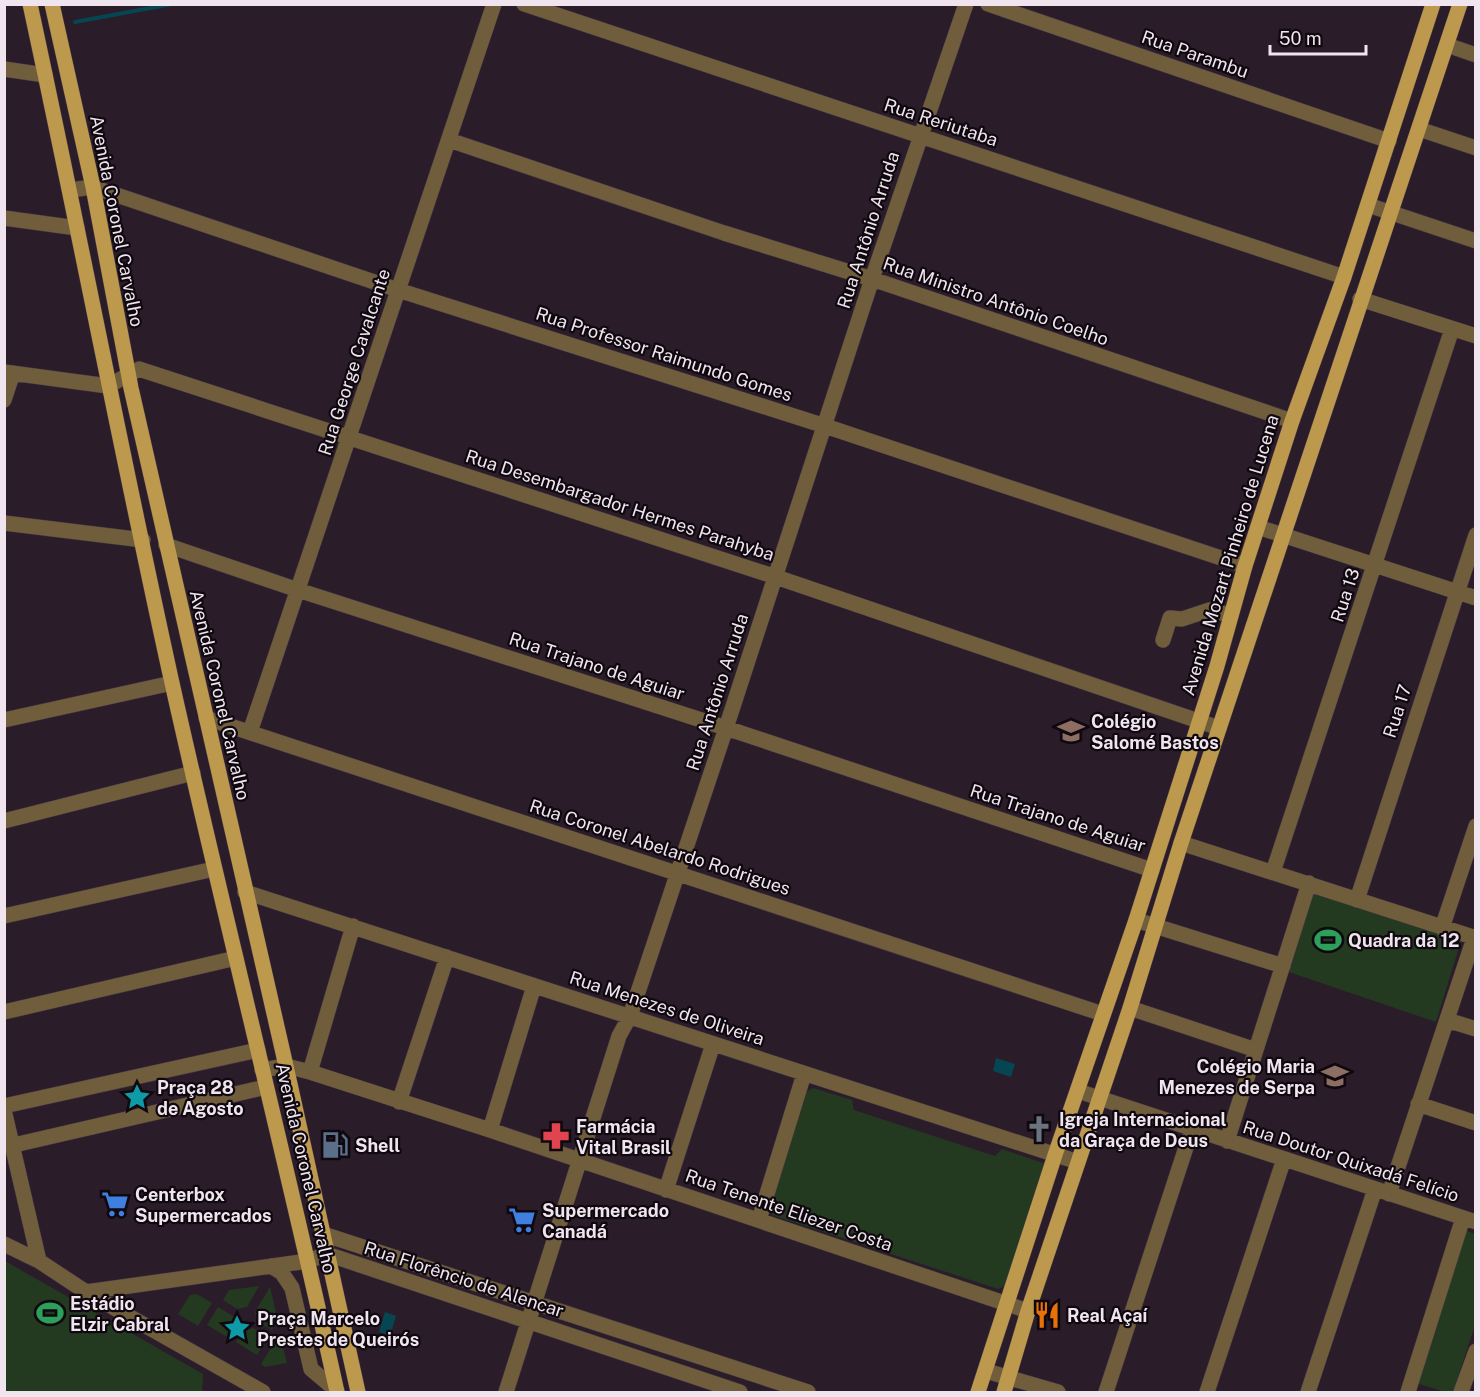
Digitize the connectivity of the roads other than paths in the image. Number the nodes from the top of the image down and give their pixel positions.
1 (30, 4) edge
2 (52, 4) edge
3 (494, 4) edge
4 (524, 4) edge
5 (966, 4) edge
6 (988, 4) edge
7 (1433, 4) edge
8 (1460, 4) edge
9 (1447, 45) junction
10 (1476, 55) edge
11 (4, 69) edge
12 (45, 72) junction
13 (1419, 129) junction
14 (920, 136) junction
15 (448, 140) junction
16 (1389, 141) junction
17 (1476, 148) edge
18 (93, 187) junction
19 (70, 190) junction
20 (1368, 205) junction
21 (1392, 213) junction
22 (4, 218) edge
23 (77, 228) junction
24 (1476, 241) edge
25 (1344, 277) junction
26 (872, 279) junction
27 (398, 290) junction
28 (1360, 299) junction
29 (1452, 329) junction
30 (1476, 336) edge
31 (9, 372) edge
32 (128, 376) junction
33 (108, 386) junction
34 (4, 400) edge
35 (1292, 421) junction
36 (825, 426) junction
37 (350, 437) junction
38 (4, 524) edge
39 (1258, 526) junction
40 (1283, 535) junction
41 (1476, 535) edge
42 (143, 540) junction
43 (166, 545) junction
44 (1375, 565) junction
45 (1245, 566) junction
46 (776, 577) junction
47 (298, 590) junction
48 (1457, 591) junction
49 (1476, 597) edge
50 (1231, 615) junction
51 (1163, 640) dead end
52 (172, 683) junction
53 (206, 718) junction
54 (4, 720) edge
55 (1199, 721) junction
56 (726, 728) junction
57 (1219, 728) junction
58 (250, 732) junction
59 (193, 773) junction
60 (4, 821) edge
61 (1476, 826) edge
62 (1181, 843) junction
63 (214, 869) junction
64 (1152, 870) junction
65 (1273, 872) junction
66 (677, 873) junction
67 (1309, 883) junction
68 (245, 892) junction
69 (1357, 900) junction
70 (4, 916) edge
71 (1136, 920) junction
72 (353, 926) junction
73 (1156, 926) junction
74 (1442, 928) junction
75 (1475, 938) edge
76 (447, 957) junction
77 (236, 958) junction
78 (1282, 966) junction
79 (534, 986) junction
80 (1130, 1008) junction
81 (4, 1012) edge
82 (1103, 1014) junction
83 (630, 1016) junction
84 (1447, 1020) junction
85 (1476, 1029) edge
86 (713, 1044) junction
87 (258, 1050) junction
88 (1256, 1050) junction
89 (286, 1065) junction
90 (262, 1070) junction
91 (310, 1072) junction
92 (804, 1074) junction
93 (266, 1087) junction
94 (1078, 1091) junction
95 (1098, 1098) junction
96 (399, 1102) junction
97 (1418, 1104) junction
98 (4, 1108) edge
99 (1476, 1123) edge
100 (1192, 1129) junction
101 (490, 1130) junction
102 (1227, 1141) junction
103 (14, 1145) junction
104 (1055, 1155) junction
105 (1284, 1160) junction
106 (581, 1161) junction
107 (1078, 1162) junction
108 (666, 1190) junction
109 (1382, 1192) junction
110 (759, 1220) junction
111 (1469, 1220) edge
112 (323, 1234) junction
113 (4, 1244) edge
114 (327, 1254) junction
115 (39, 1261) junction
116 (308, 1261) junction
117 (271, 1266) junction
118 (86, 1292) junction
119 (534, 1303) junction
120 (1006, 1304) junction
121 (1028, 1311) junction
122 (529, 1320) junction
123 (1476, 1351) edge
124 (986, 1371) junction
125 (1007, 1385) edge
126 (1414, 1391) edge
127 (263, 1392) edge
128 (337, 1392) edge
129 (358, 1392) edge
130 (506, 1392) edge
131 (740, 1392) edge
132 (808, 1392) edge
133 (978, 1392) edge
134 (1058, 1392) edge
135 (1106, 1392) edge
136 (1208, 1392) edge
137 (1308, 1392) edge
138 (1461, 1392) edge

1 - 12 main road, Avenida Coronel Carvalho
2 - 18 main road, Avenida Coronel Carvalho
3 - 15 street, Rua George Cavalcante
4 - 14 street, Rua Reriutaba
5 - 14 street, Rua Antônio Arruda
6 - 16 street, Rua Parambu
7 - 16 main road, Avenida Mozart Pinheiro de Lucena
8 - 9 main road
9 - 10 street
9 - 13 main road
11 - 12 street
12 - 19 main road, Avenida Coronel Carvalho
13 - 17 street
13 - 21 main road
14 - 25 street, Rua Reriutaba
14 - 26 street, Rua Antônio Arruda
15 - 26 street, Rua Ministro Antônio Coelho
15 - 27 street, Rua George Cavalcante
16 - 20 main road, Avenida Mozart Pinheiro de Lucena
18 - 19 street, Rua Professor Raimundo Gomes
18 - 27 street, Rua Professor Raimundo Gomes
18 - 32 main road, Avenida Coronel Carvalho
19 - 23 main road, Avenida Coronel Carvalho
20 - 21 street
20 - 25 main road, Avenida Mozart Pinheiro de Lucena
21 - 24 street
21 - 28 main road
22 - 23 street
23 - 33 main road, Avenida Coronel Carvalho
25 - 35 main road, Avenida Mozart Pinheiro de Lucena
26 - 35 street, Rua Ministro Antônio Coelho
26 - 36 street, Rua Antônio Arruda
27 - 36 street, Rua Professor Raimundo Gomes
27 - 37 street, Rua George Cavalcante
28 - 29 street
28 - 40 main road
29 - 30 street
29 - 44 street, Rua 13
31 - 33 street
31 - 34 street
32 - 33 street, Rua Desembargador Hermes Parahyba
32 - 37 street, Rua Desembargador Hermes Parahyba
32 - 43 main road, Avenida Coronel Carvalho
33 - 42 main road, Avenida Coronel Carvalho
35 - 39 main road, Avenida Mozart Pinheiro de Lucena
36 - 45 street, Rua Professor Raimundo Gomes
36 - 46 street, Rua Antônio Arruda
37 - 46 street, Rua Desembargador Hermes Parahyba
37 - 47 street, Rua George Cavalcante
38 - 42 street
39 - 40 street
39 - 45 main road, Avenida Mozart Pinheiro de Lucena
40 - 44 street
40 - 57 main road
41 - 48 street, Rua 17
42 - 52 main road, Avenida Coronel Carvalho
43 - 47 street, Rua Trajano de Aguiar
43 - 53 main road, Avenida Coronel Carvalho
44 - 48 street
44 - 65 street, Rua 13
45 - 50 main road, Avenida Mozart Pinheiro de Lucena
46 - 55 street, Rua Desembargador Hermes Parahyba
46 - 56 street, Rua Antônio Arruda
47 - 56 street, Rua Trajano de Aguiar
47 - 58 street, Rua George Cavalcante
48 - 49 street
48 - 69 street, Rua 17
50 - 51 street
50 - 55 main road, Avenida Mozart Pinheiro de Lucena
52 - 54 street
52 - 59 main road, Avenida Coronel Carvalho
53 - 58 street, Rua Coronel Abelardo Rodrigues
53 - 68 main road, Avenida Coronel Carvalho
55 - 57 street, Rua Desembargador Hermes Parahyba
55 - 64 main road, Avenida Mozart Pinheiro de Lucena
56 - 64 street, Rua Trajano de Aguiar
56 - 66 street, Rua Antônio Arruda
57 - 62 main road
58 - 66 street, Rua Coronel Abelardo Rodrigues
59 - 60 street
59 - 63 main road, Avenida Coronel Carvalho
61 - 74 street
62 - 65 street
62 - 73 main road
63 - 70 street
63 - 77 main road, Avenida Coronel Carvalho
64 - 71 main road, Avenida Mozart Pinheiro de Lucena
65 - 67 street
66 - 82 street, Rua Coronel Abelardo Rodrigues
66 - 83 street, Rua Antônio Arruda
67 - 69 street
67 - 78 street
68 - 72 street, Rua Menezes de Oliveira
68 - 89 main road, Avenida Coronel Carvalho
69 - 74 street
71 - 73 street
71 - 82 main road, Avenida Mozart Pinheiro de Lucena
72 - 76 street, Rua Menezes de Oliveira
72 - 91 street
73 - 78 street
73 - 80 main road
74 - 75 street
75 - 84 street
76 - 79 street, Rua Menezes de Oliveira
76 - 96 street
77 - 81 street
77 - 87 main road, Avenida Coronel Carvalho
78 - 88 street
79 - 83 street, Rua Menezes de Oliveira
79 - 101 street
80 - 88 street
80 - 95 main road
82 - 94 main road, Avenida Mozart Pinheiro de Lucena
83 - 86 street, Rua Menezes de Oliveira
83 - 106 street, Rua Antônio Arruda
84 - 85 street
84 - 97 street
86 - 92 street, Rua Menezes de Oliveira
86 - 108 street
87 - 90 main road, Avenida Coronel Carvalho
87 - 98 street
88 - 102 street
89 - 90 street, Rua Tenente Eliezer Costa
89 - 91 street, Rua Tenente Eliezer Costa
89 - 112 main road, Avenida Coronel Carvalho
90 - 93 main road, Avenida Coronel Carvalho
91 - 96 street, Rua Tenente Eliezer Costa
92 - 104 street, Rua Menezes de Oliveira
92 - 110 street
93 - 103 street
93 - 116 main road, Avenida Coronel Carvalho
94 - 95 street, Rua Doutor Quixadá Felício
94 - 104 main road, Avenida Mozart Pinheiro de Lucena
95 - 100 street, Rua Doutor Quixadá Felício
95 - 107 main road
96 - 101 street, Rua Tenente Eliezer Costa
97 - 99 street
97 - 109 street
98 - 103 street
100 - 102 street, Rua Doutor Quixadá Felício
100 - 135 street
101 - 106 street, Rua Tenente Eliezer Costa
102 - 105 street, Rua Doutor Quixadá Felício
103 - 115 street
104 - 107 street, Rua Menezes de Oliveira
104 - 120 main road, Avenida Mozart Pinheiro de Lucena
105 - 109 street, Rua Doutor Quixadá Felício
105 - 136 street
106 - 108 street, Rua Tenente Eliezer Costa
106 - 119 street, Rua Antônio Arruda
107 - 121 main road
108 - 110 street, Rua Tenente Eliezer Costa
109 - 111 street, Rua Doutor Quixadá Felício
109 - 137 street
110 - 120 street, Rua Tenente Eliezer Costa
111 - 126 street
112 - 114 main road, Avenida Coronel Carvalho
112 - 119 street, Rua Florêncio de Alencar
113 - 115 street
114 - 116 street
114 - 122 street, Rua Florêncio de Alencar
114 - 129 main road, Avenida Coronel Carvalho
115 - 118 street
116 - 117 street
116 - 128 main road, Avenida Coronel Carvalho
117 - 118 street
117 - 128 street, Avenida Coronel Carvalho
118 - 127 street
119 - 122 street, Rua Antônio Arruda
119 - 132 street, Rua Florêncio de Alencar
120 - 121 street, Rua Tenente Eliezer Costa
120 - 124 main road, Avenida Mozart Pinheiro de Lucena
121 - 125 main road
122 - 130 street, Rua Antônio Arruda
122 - 131 street, Rua Florêncio de Alencar
123 - 138 street
124 - 125 street
124 - 133 main road, Avenida Mozart Pinheiro de Lucena
125 - 134 street

